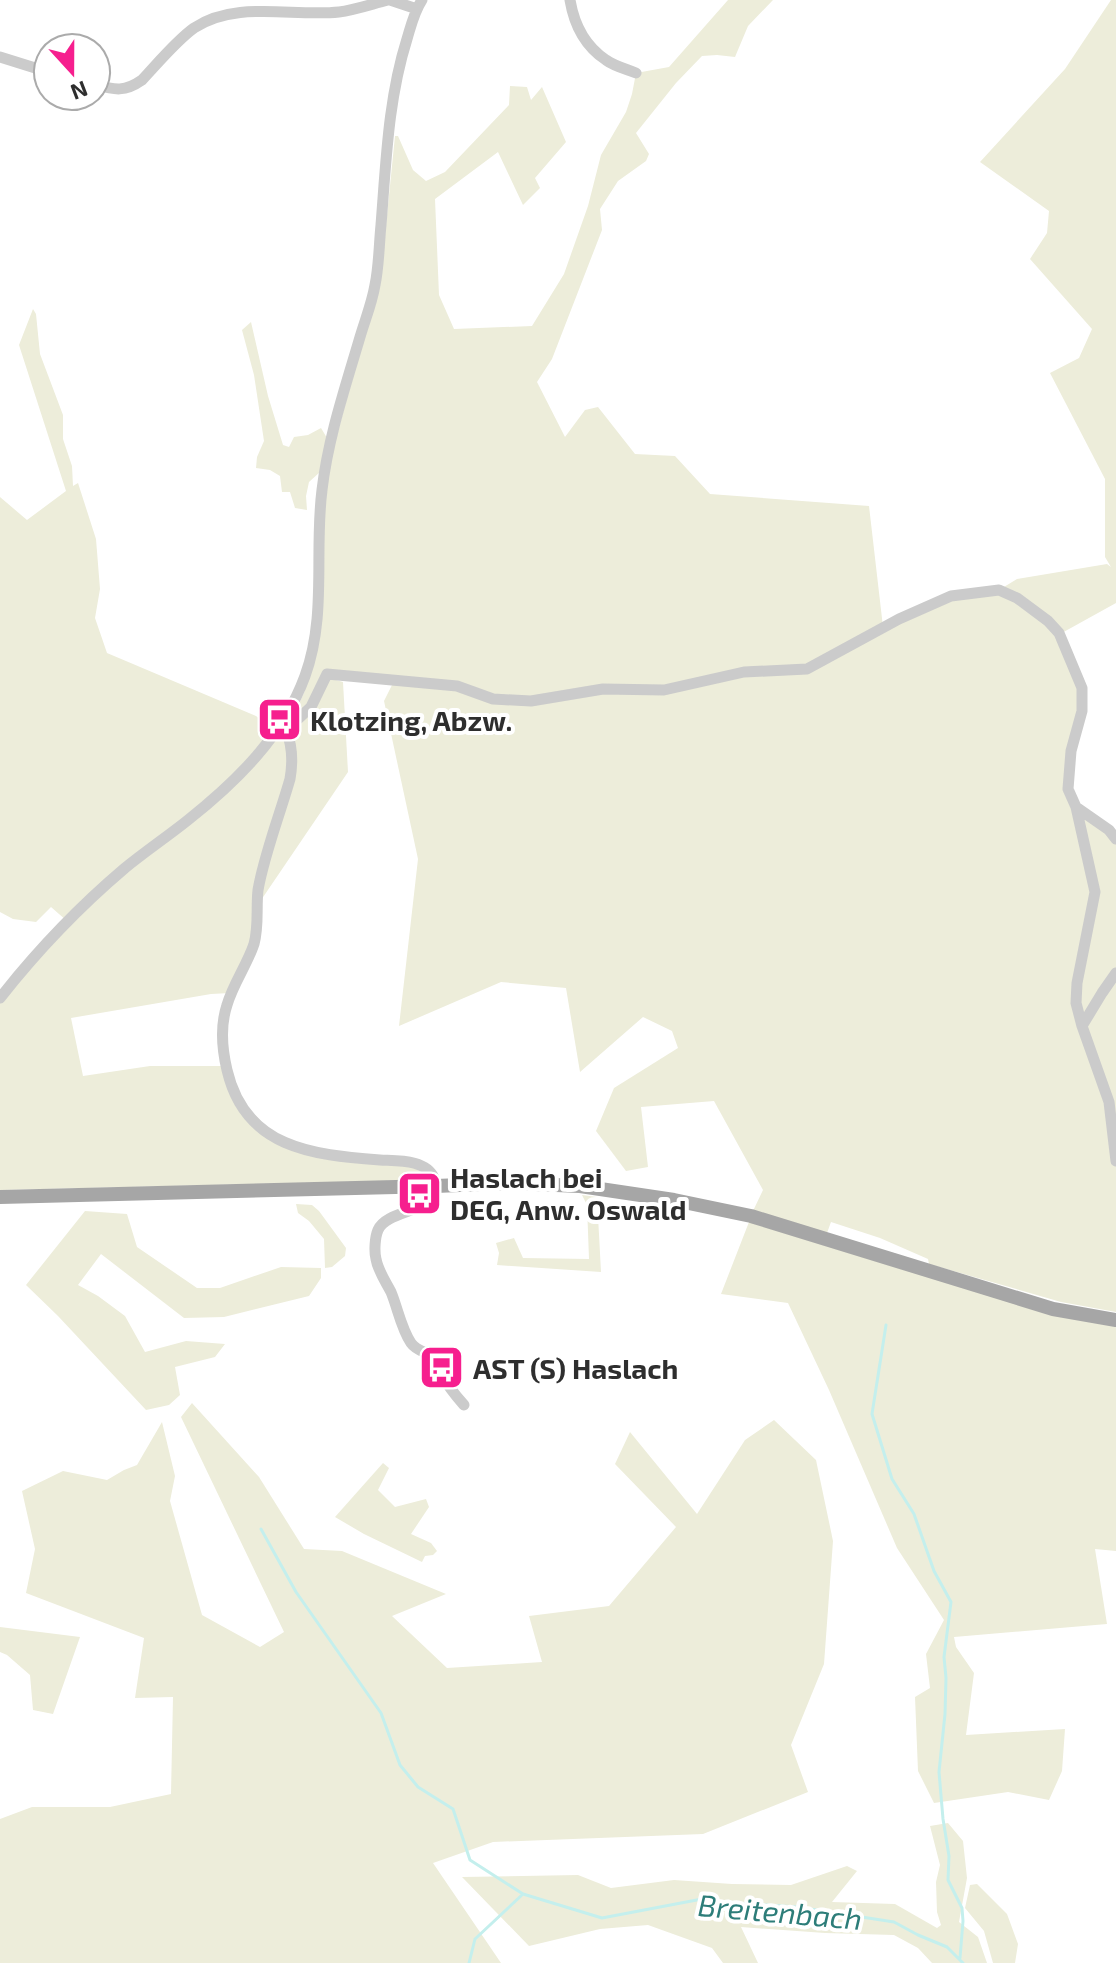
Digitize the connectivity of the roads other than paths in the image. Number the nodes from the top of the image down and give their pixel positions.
1 (389, 0) edge
2 (570, 0) edge
3 (419, 4) edge
4 (0, 57) edge
5 (32, 67) edge
6 (636, 73) dead end
7 (112, 89) edge
8 (283, 729) junction
9 (1076, 807) junction
10 (1116, 839) edge
11 (1116, 973) edge
12 (0, 998) edge
13 (1082, 1026) junction
14 (1116, 1161) edge
15 (436, 1186) junction
16 (0, 1197) edge
17 (1116, 1320) edge
18 (464, 1405) dead end

1 - 3 street
1 - 7 street
2 - 6 street
3 - 8 street
4 - 5 street
8 - 9 street
8 - 12 street
8 - 15 street
9 - 10 street
9 - 13 street
11 - 13 street
13 - 14 street
15 - 16 main road
15 - 17 main road
15 - 18 street

